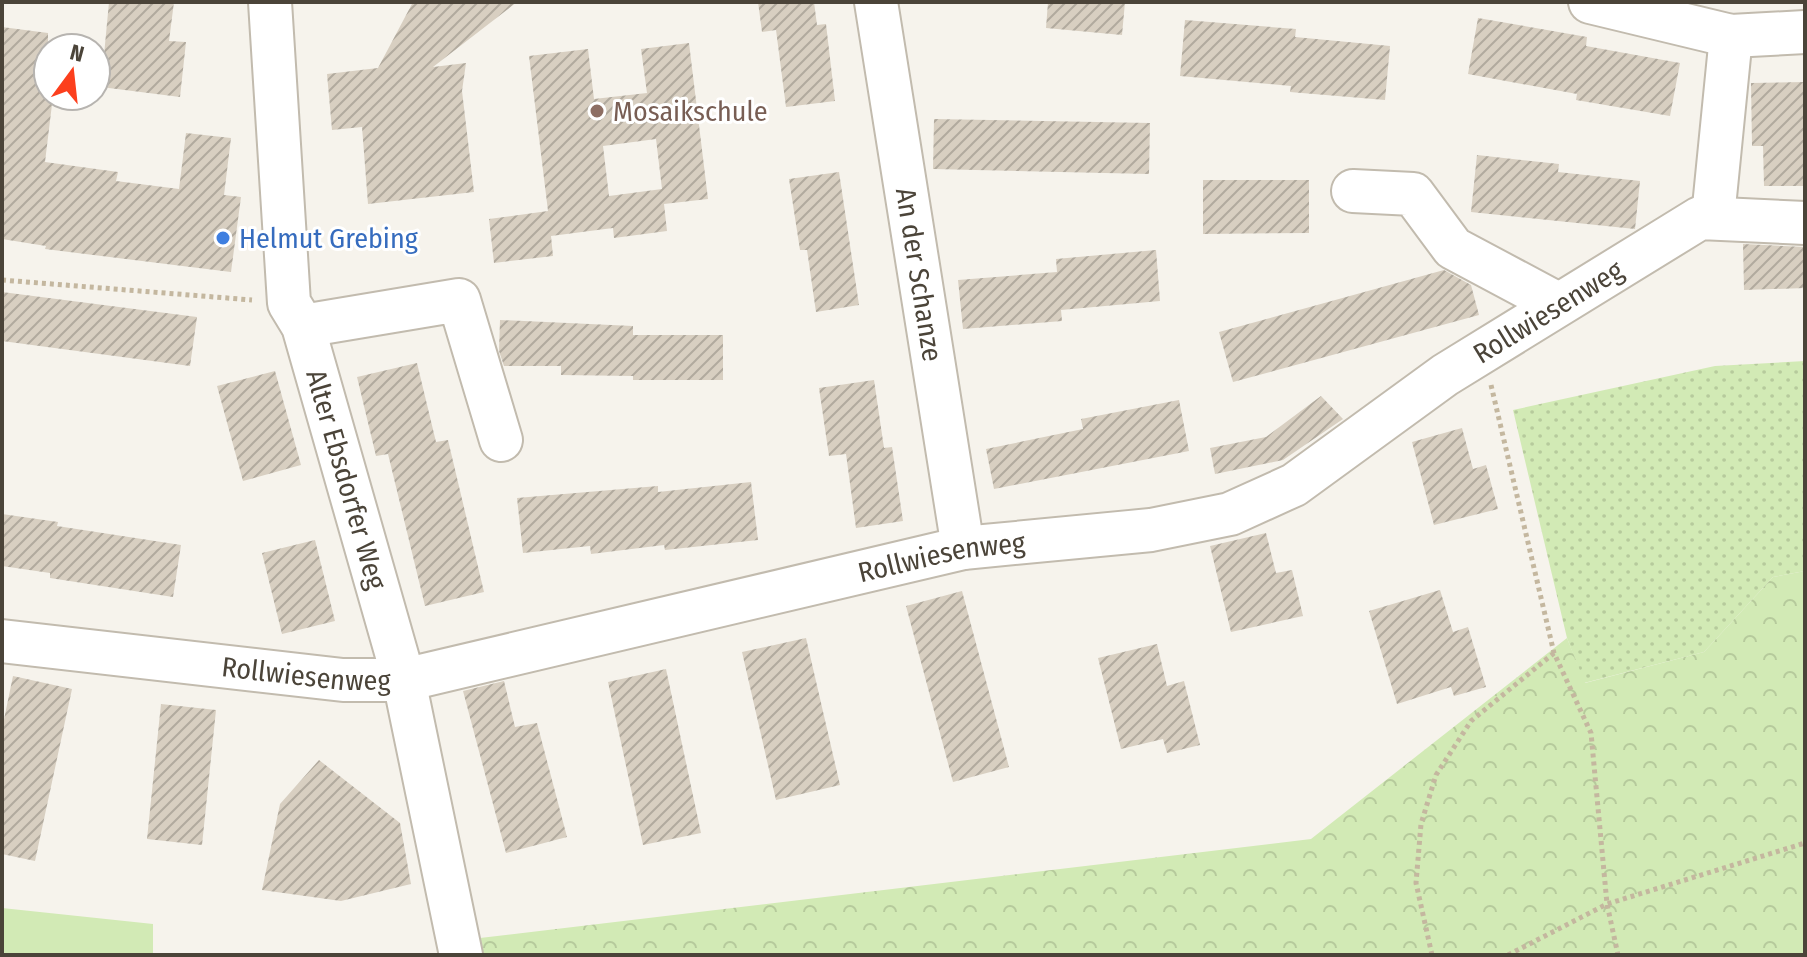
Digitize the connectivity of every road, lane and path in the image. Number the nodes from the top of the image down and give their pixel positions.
1 (270, 2) edge
2 (876, 2) edge
3 (1590, 2) edge
4 (1805, 32) edge
5 (1731, 36) junction
6 (1353, 191) dead end
7 (1713, 217) junction
8 (1805, 223) edge
9 (2, 280) edge
10 (1558, 304) junction
11 (296, 315) junction
12 (1498, 408) dead end
13 (501, 440) dead end
14 (963, 548) junction
15 (2, 641) edge
16 (1554, 653) junction
17 (404, 680) junction
18 (1805, 843) edge
19 (1607, 904) junction
20 (461, 955) edge
21 (1432, 955) edge
22 (1508, 955) edge
23 (1618, 955) edge

1 - 11 street, Alter Ebsdorfer Weg
2 - 14 street, An der Schanze
3 - 5 street
4 - 5 street
5 - 7 street
6 - 10 street
7 - 8 street
7 - 10 street, Rollwiesenweg
9 - 11 path
10 - 14 street, Rollwiesenweg
11 - 13 street
11 - 17 street, Alter Ebsdorfer Weg
12 - 16 path
14 - 17 street, Rollwiesenweg
15 - 17 street, Rollwiesenweg
16 - 19 path
16 - 21 path
17 - 20 street, Alter Ebsdorfer Weg
18 - 19 path
19 - 22 path
19 - 23 path

